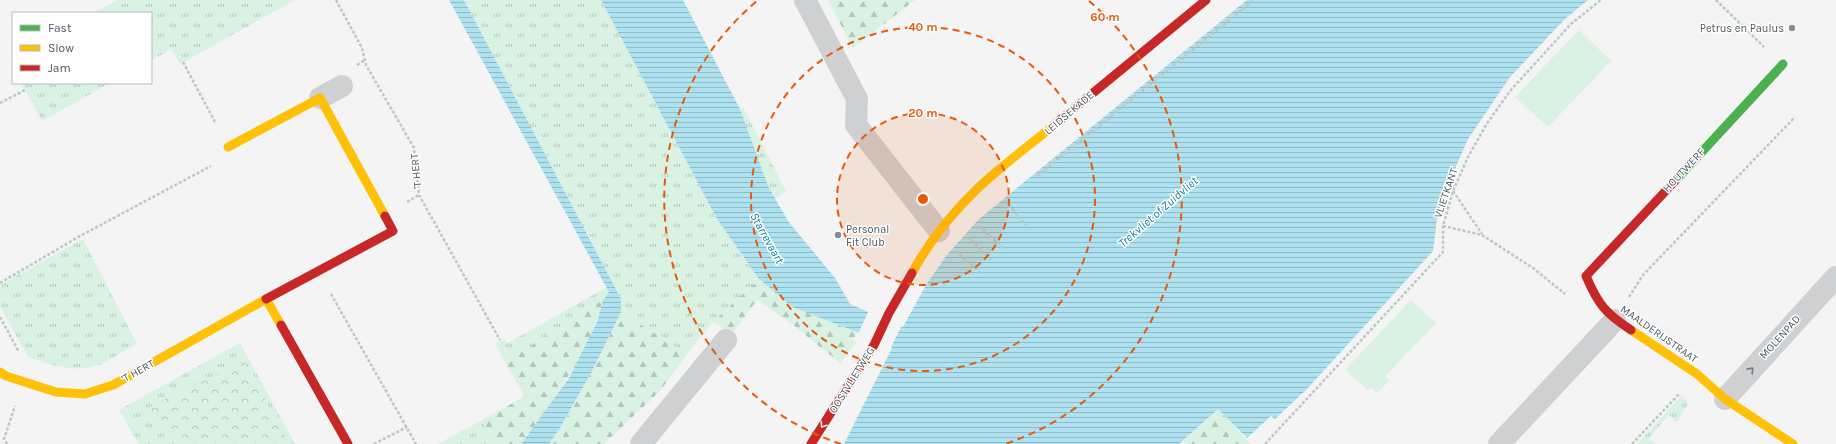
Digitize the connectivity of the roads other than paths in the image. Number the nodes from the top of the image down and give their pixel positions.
1 (804, 0) edge
2 (1206, 0) edge
3 (1783, 64) road end
4 (342, 86) dead end
5 (320, 98) junction
6 (228, 147) road end
7 (939, 231) junction
8 (1586, 276) joint
9 (1836, 277) edge
10 (266, 299) junction
11 (889, 313) joint
12 (1615, 320) junction
13 (726, 340) dead end
14 (0, 372) edge
15 (1725, 398) junction
16 (348, 444) edge
17 (640, 444) edge
18 (811, 444) edge
19 (1499, 444) edge
20 (1793, 444) edge

1 - 7 street
2 - 7 street, LEIDSEKADE
3 - 8 street, HOUTWERF
4 - 5 street
5 - 6 street
5 - 10 street, 'T HERT
7 - 11 street, LEIDSEKADE
8 - 12 street, MAALDERIJSTRAAT
15 -> 9 street, MOLENPAD
10 - 14 street, 'T HERT
10 - 16 street
11 -> 18 street, OOSTVLIETWEG
12 - 15 street, MAALDERIJSTRAAT
12 - 19 street
13 - 17 street
15 - 20 street, MAALDERIJSTRAAT

